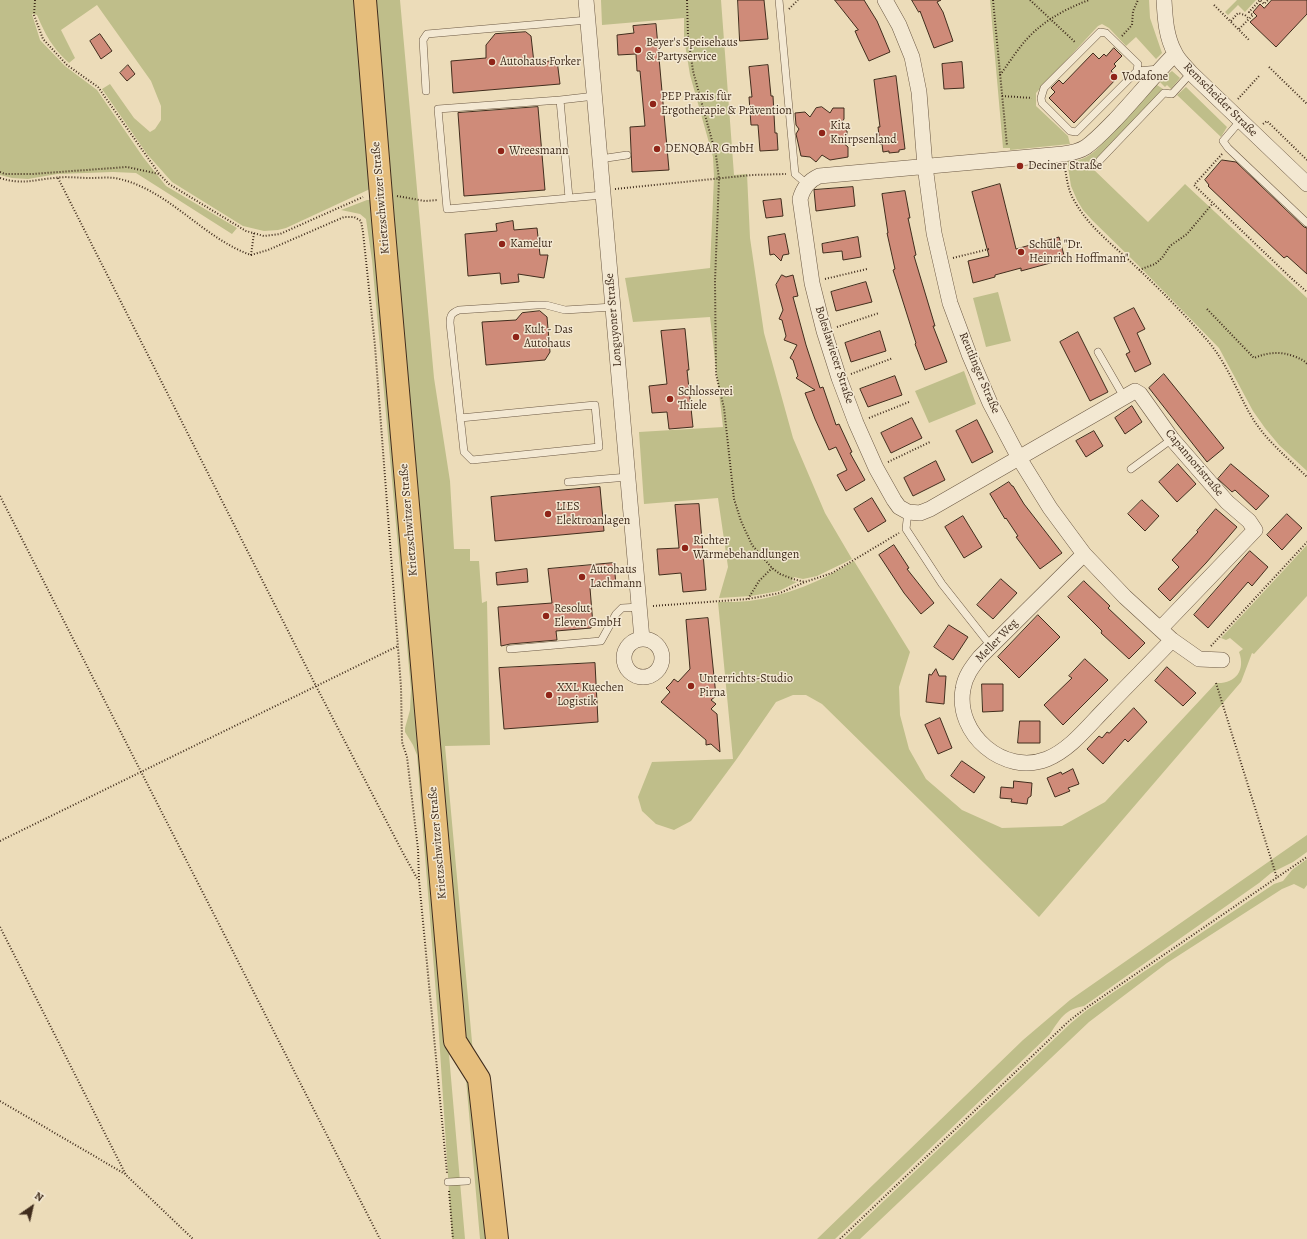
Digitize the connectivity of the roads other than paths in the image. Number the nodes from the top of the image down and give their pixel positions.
1 (365, 0) edge
2 (586, 0) edge
3 (779, 0) edge
4 (885, 0) edge
5 (1164, 0) edge
6 (588, 20) junction
7 (1175, 54) junction
8 (1160, 69) junction
9 (1137, 71) junction
10 (1191, 73) junction
11 (426, 91) dead end
12 (594, 96) junction
13 (560, 100) junction
14 (1240, 121) junction
15 (628, 155) dead end
16 (600, 160) junction
17 (1100, 160) dead end
18 (926, 166) junction
19 (807, 184) junction
20 (1307, 184) edge
21 (603, 193) junction
22 (569, 198) junction
23 (1307, 223) edge
24 (613, 307) junction
25 (1098, 352) dead end
26 (1124, 397) junction
27 (460, 418) junction
28 (1172, 439) junction
29 (1019, 458) junction
30 (1131, 469) dead end
31 (628, 477) junction
32 (568, 482) dead end
33 (908, 512) junction
34 (1084, 554) junction
35 (640, 607) junction
36 (1160, 630) junction
37 (642, 639) dead end
38 (1172, 640) junction
39 (991, 646) junction
40 (510, 649) dead end
41 (1222, 660) dead end
42 (468, 1181) dead end
43 (448, 1182) road end
44 (497, 1239) edge

1 - 44 main road, Krietzschwitzer Straße
2 - 6 street, Longuyoner Straße
3 - 19 lane
4 - 18 street, Reutlinger Straße
5 - 7 street, Remscheider Straße
6 - 11 lane
6 - 12 street, Longuyoner Straße
7 - 8 street
7 - 10 street, Remscheider Straße
8 - 9 lane
8 - 18 street
9 - 9 lane
10 - 14 street, Remscheider Straße
10 - 17 lane
12 - 13 lane
12 - 16 street, Longuyoner Straße
13 - 22 lane
13 - 22 lane
14 - 20 street, Remscheider Straße
14 - 23 lane
15 - 16 lane
16 - 21 street, Longuyoner Straße
18 - 19 street
18 - 29 street, Reutlinger Straße
19 - 33 street, Boleslawiecer Straße
21 - 22 lane
21 - 24 street, Longuyoner Straße
24 - 27 lane
24 - 31 street, Longuyoner Straße
25 - 26 lane
26 - 28 street, Capannoristraße
26 - 29 street, Capannoristraße
27 - 27 lane
28 - 30 lane
28 - 36 street, Capannoristraße
29 - 33 street
29 - 34 street, Reutlinger Straße
31 - 32 lane
31 - 35 street, Longuyoner Straße
33 - 39 lane
34 - 36 street, Reutlinger Straße
34 - 39 street, Meller Weg
35 - 37 street, Longuyoner Straße
35 - 40 lane
36 - 38 street, Reutlinger Straße
38 - 39 street, Meller Weg
38 - 41 street, Reutlinger Straße
42 - 43 lane

